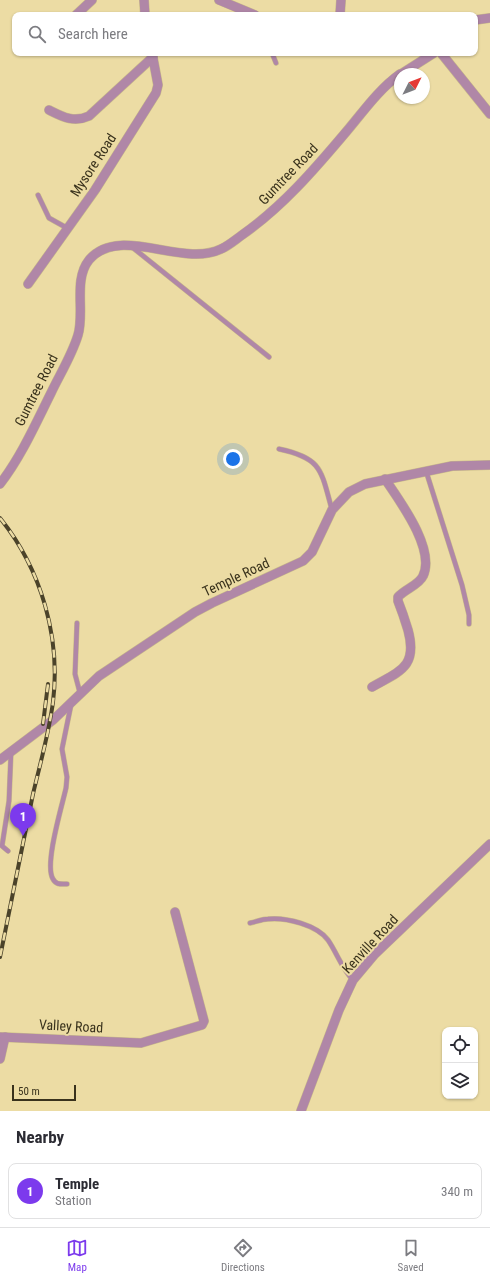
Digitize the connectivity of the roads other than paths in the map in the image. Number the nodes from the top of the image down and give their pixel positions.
1 (92, 0) edge
2 (144, 0) edge
3 (219, 0) edge
4 (341, 0) edge
5 (79, 12) edge
6 (145, 12) edge
7 (248, 12) edge
8 (340, 12) edge
9 (490, 18) edge
10 (478, 20) edge
11 (151, 56) edge
12 (152, 56) edge
13 (273, 56) edge
14 (429, 56) edge
15 (443, 56) edge
16 (276, 63) dead end
17 (410, 68) edge
18 (394, 79) edge
19 (49, 110) dead end
20 (490, 114) edge
21 (38, 195) dead end
22 (67, 228) junction
23 (131, 246) junction
24 (28, 284) dead end
25 (269, 357) dead end
26 (279, 449) dead end
27 (490, 465) edge
28 (426, 471) junction
29 (385, 479) junction
30 (0, 484) edge
31 (332, 510) junction
32 (77, 623) dead end
33 (469, 624) dead end
34 (372, 687) dead end
35 (80, 693) junction
36 (71, 703) junction
37 (11, 752) junction
38 (0, 760) edge
39 (490, 844) edge
40 (8, 851) dead end
41 (67, 884) dead end
42 (175, 912) dead end
43 (250, 924) dead end
44 (353, 980) junction
45 (2, 1037) edge
46 (0, 1059) edge
47 (301, 1111) edge

1 - 5 street
2 - 6 street
3 - 7 street
4 - 8 street
9 - 10 street
11 - 19 street
12 - 22 street, Mysore Road
13 - 16 lane
14 - 17 street, Gumtree Road
15 - 20 street
18 - 23 street, Gumtree Road
21 - 22 lane
22 - 24 street, Mysore Road
23 - 25 lane
23 - 30 street, Gumtree Road
26 - 31 lane
27 - 28 street, Temple Road
28 - 29 street, Temple Road
28 - 33 lane
29 - 31 street, Temple Road
29 - 34 street
31 - 35 street, Temple Road
32 - 35 lane
35 - 36 street, Temple Road
36 - 37 street, Temple Road
36 - 41 lane
37 - 38 street, Temple Road
37 - 40 lane
39 - 44 street, Kenville Road
42 - 45 street, Valley Road
43 - 44 lane
44 - 47 street, Kenville Road
45 - 46 street

